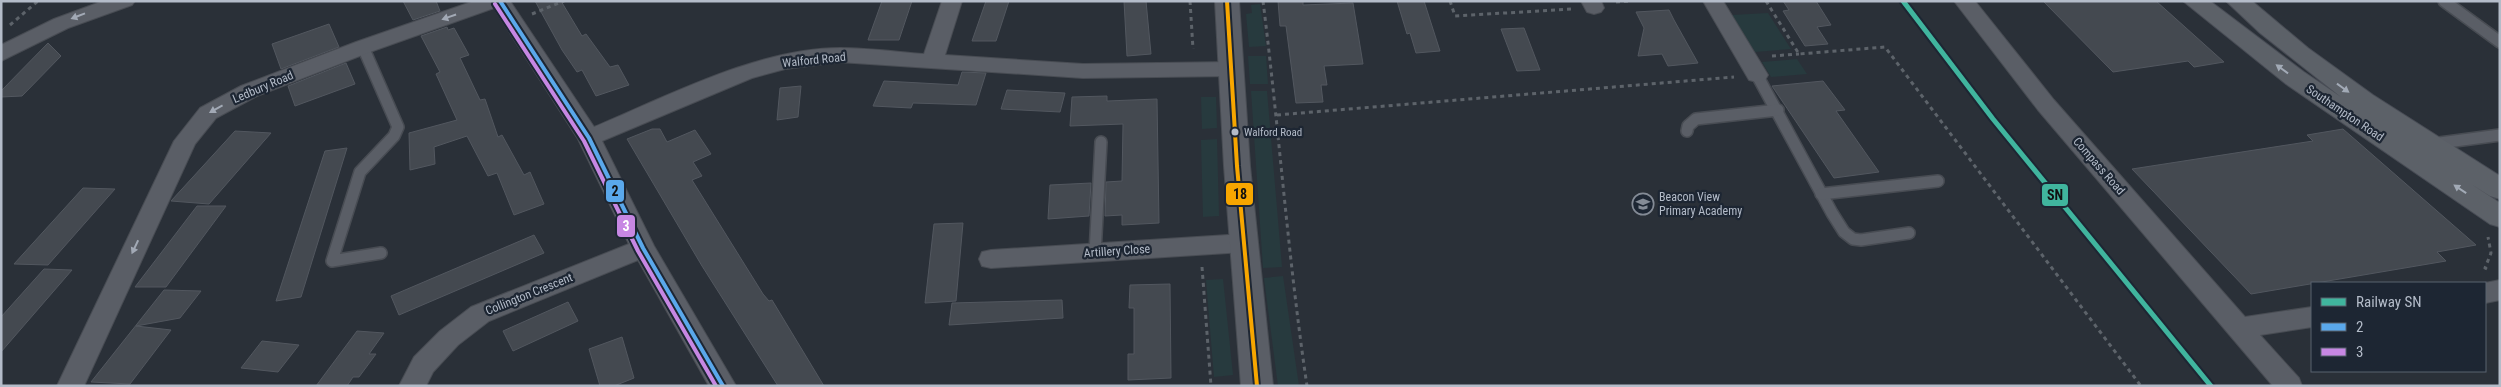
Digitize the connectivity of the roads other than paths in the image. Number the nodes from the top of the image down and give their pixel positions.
1 (125, 1) edge
2 (495, 1) edge
3 (500, 1) edge
4 (952, 1) edge
5 (1227, 1) edge
6 (1713, 1) edge
7 (1964, 1) edge
8 (2194, 1) edge
9 (2208, 1) edge
10 (2238, 1) edge
11 (2444, 1) edge
12 (2500, 42) edge
13 (2250, 45) junction
14 (362, 48) junction
15 (1, 54) edge
16 (933, 60) junction
17 (1232, 69) junction
18 (1757, 75) joint
19 (1778, 110) junction
20 (1688, 130) dead end
21 (2500, 135) edge
22 (589, 138) junction
23 (1101, 142) dead end
24 (2428, 145) junction
25 (1938, 181) dead end
26 (2500, 189) edge
27 (1821, 194) junction
28 (2500, 217) edge
29 (1909, 234) dead end
30 (1244, 243) junction
31 (643, 248) junction
32 (381, 252) dead end
33 (1095, 253) junction
34 (991, 259) dead end
35 (2500, 290) edge
36 (2486, 293) edge
37 (2311, 317) edge
38 (2238, 328) junction
39 (70, 386) edge
40 (412, 386) edge
41 (723, 386) edge
42 (1257, 386) edge
43 (2289, 386) edge

1 -> 15 street
2 -> 14 street, Ledbury Road
3 - 22 street
4 - 16 street
5 - 17 street
6 - 18 street
7 - 38 street, Compass Road
8 - 13 main road, Southampton Road
9 - 13 lane
10 -> 24 main road, Southampton Road
11 - 12 lane
28 -> 13 main road, Southampton Road
14 - 32 lane
14 -> 39 street, Ledbury Road
16 - 17 street, Walford Road
16 - 22 street, Walford Road
17 - 30 street
18 - 19 lane
19 - 20 lane
19 - 27 lane
21 - 24 lane
22 - 31 street
23 - 33 lane
24 - 26 main road, Southampton Road
25 - 27 lane
27 - 29 lane
30 - 33 street, Artillery Close
30 - 42 street
31 - 40 street, Collington Crescent
31 - 41 street
33 - 34 street, Artillery Close
35 - 36 street
37 - 38 street
38 - 43 street, Compass Road

